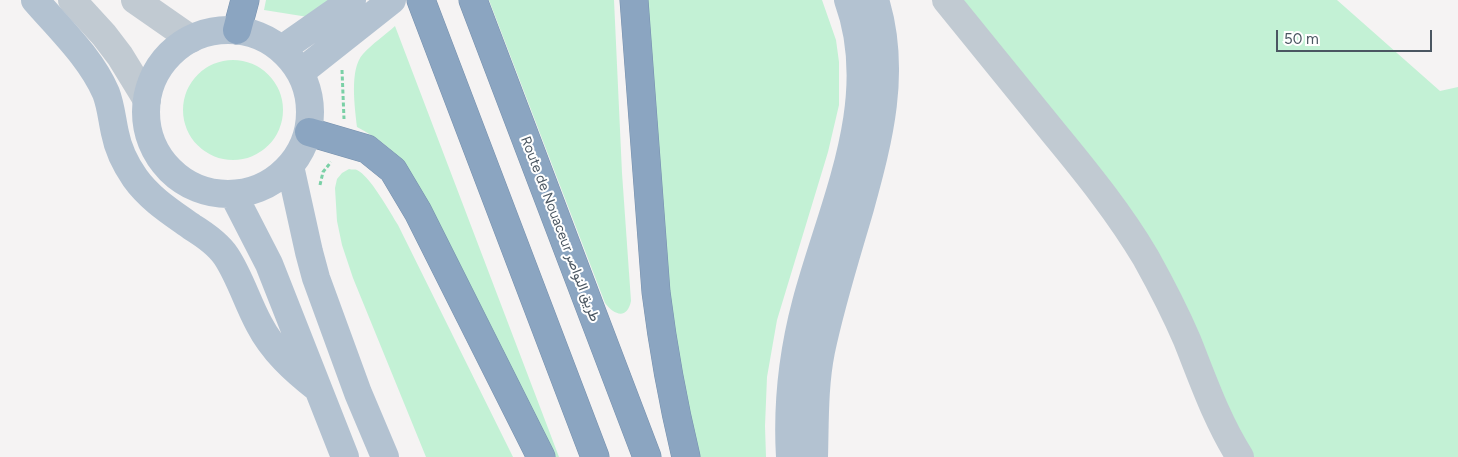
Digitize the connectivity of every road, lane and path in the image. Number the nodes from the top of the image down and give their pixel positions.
1 (35, 0) edge
2 (72, 0) edge
3 (135, 0) edge
4 (245, 0) edge
5 (352, 0) edge
6 (421, 0) edge
7 (473, 0) edge
8 (634, 0) edge
9 (848, 0) edge
10 (875, 0) edge
11 (887, 0) edge
12 (946, 0) edge
13 (386, 4) edge
14 (237, 30) junction
15 (883, 36) junction
16 (191, 38) junction
17 (282, 49) junction
18 (330, 49) junction
19 (301, 72) junction
20 (147, 100) junction
21 (344, 122) dead end
22 (309, 132) junction
23 (338, 159) dead end
24 (290, 166) junction
25 (321, 193) dead end
26 (233, 194) junction
27 (317, 388) junction
28 (345, 457) edge
29 (385, 457) edge
30 (541, 457) edge
31 (595, 457) edge
32 (647, 457) edge
33 (686, 457) edge
34 (790, 457) edge
35 (814, 457) edge
36 (1240, 457) edge

1 - 27 main road
2 - 20 street
3 - 16 street
4 - 14 highway
5 - 17 main road
6 - 31 highway
7 - 32 highway, Route de Nouaceur طريق النواصر
8 - 33 highway
9 - 34 main road
10 - 15 main road
11 - 15 main road
12 - 36 street
13 - 18 main road
14 - 16 main road
14 - 17 main road
15 - 35 main road
16 - 20 main road
17 - 19 main road
18 - 19 main road
18 - 21 path
19 - 22 main road
20 - 26 main road
22 - 24 main road
22 - 30 highway
23 - 25 path
24 - 26 main road
24 - 29 main road
26 - 27 main road
27 - 28 main road

